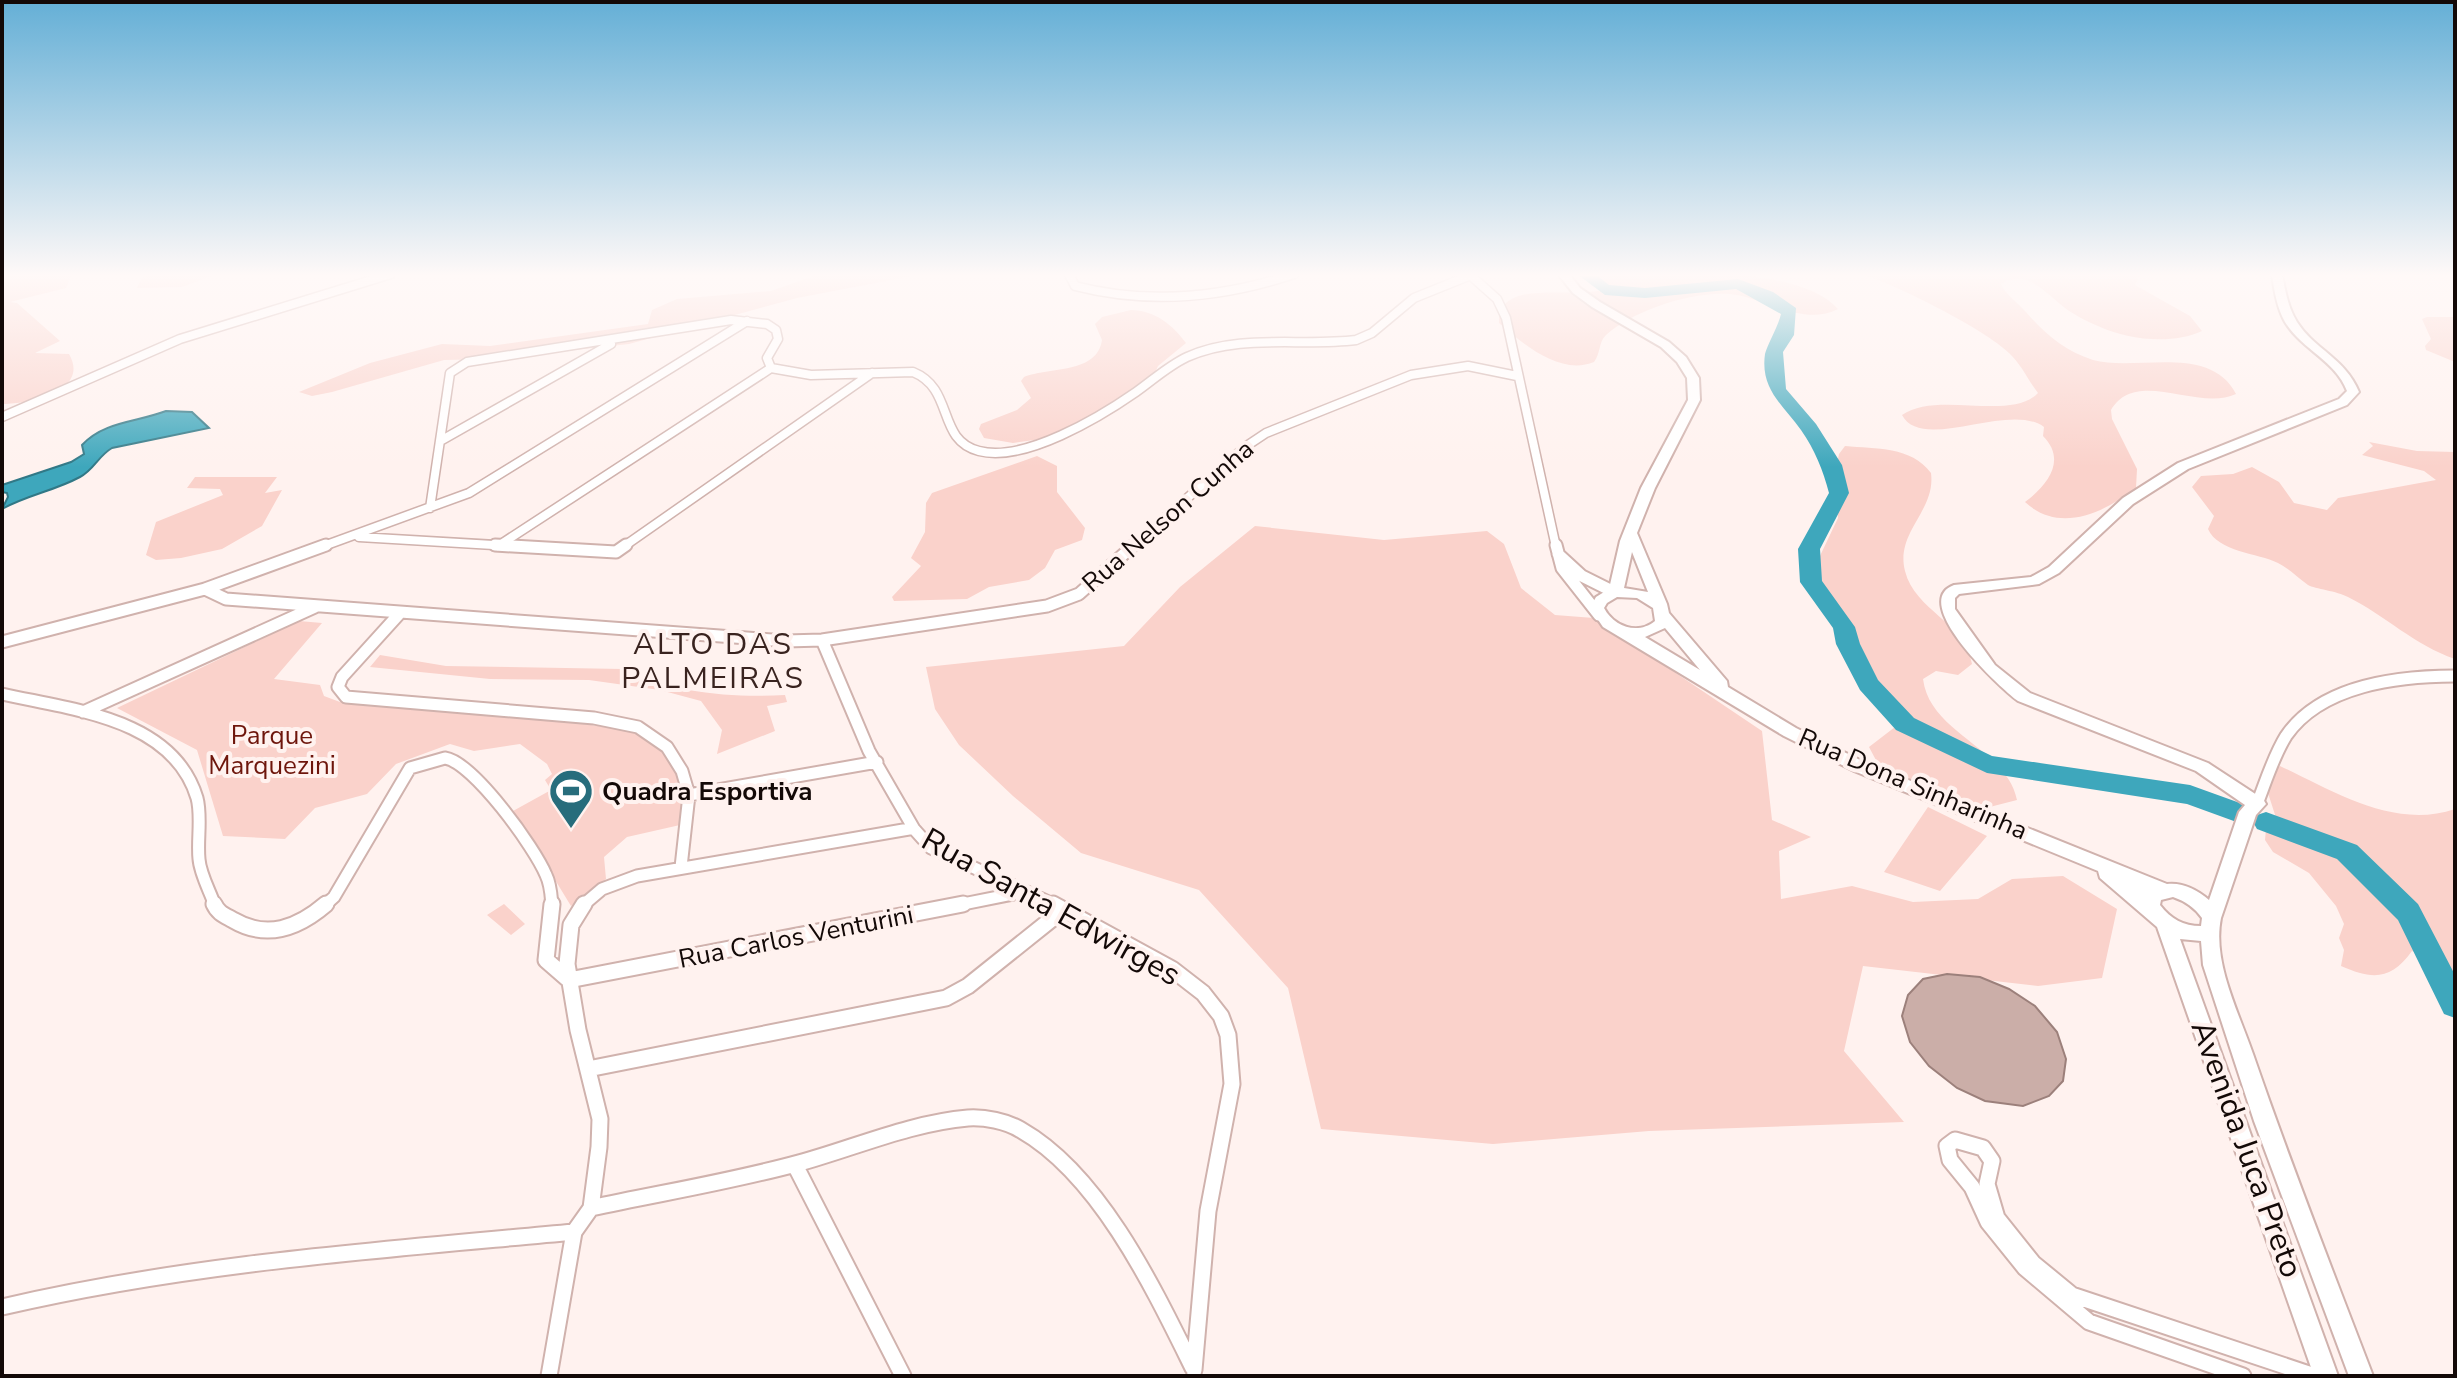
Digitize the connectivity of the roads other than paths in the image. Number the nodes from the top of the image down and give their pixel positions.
1 (184, 338) edge
2 (628, 338) edge
3 (720, 338) edge
4 (778, 338) edge
5 (1361, 338) edge
6 (1509, 338) edge
7 (1653, 338) edge
8 (2305, 338) edge
9 (619, 340) junction
10 (771, 368) junction
11 (873, 372) junction
12 (1517, 376) junction
13 (2, 417) edge
14 (442, 440) junction
15 (430, 508) junction
16 (1632, 535) junction
17 (353, 537) junction
18 (497, 546) junction
19 (1558, 554) junction
20 (205, 589) junction
21 (1615, 592) junction
22 (317, 606) junction
23 (400, 613) junction
24 (1664, 614) junction
25 (1601, 617) junction
26 (1625, 632) junction
27 (822, 640) junction
28 (2, 642) edge
29 (2455, 676) edge
30 (2, 694) edge
31 (1733, 699) junction
32 (83, 712) junction
33 (877, 762) junction
34 (689, 795) junction
35 (2257, 804) junction
36 (909, 829) junction
37 (2096, 864) junction
38 (681, 867) junction
39 (2223, 887) junction
40 (2163, 890) junction
41 (1023, 892) junction
42 (2193, 897) junction
43 (1063, 910) junction
44 (2159, 918) junction
45 (2211, 924) junction
46 (569, 980) junction
47 (588, 1069) junction
48 (795, 1165) junction
49 (591, 1208) junction
50 (574, 1232) junction
51 (2, 1307) edge
52 (2208, 1340) junction
53 (2213, 1365) junction
54 (1195, 1373) edge
55 (549, 1376) edge
56 (903, 1376) edge
57 (2243, 1376) edge
58 (2315, 1376) edge
59 (2326, 1376) edge
60 (2361, 1376) edge

1 - 13 street
2 - 9 street
3 - 15 street
4 - 10 street
5 - 11 street
6 - 12 street
7 - 16 street
8 - 35 street
9 - 14 street
9 - 14 street
10 - 11 street
10 - 18 street
11 - 18 street
12 - 19 street
12 - 27 street, Rua Nelson Cunha
14 - 15 street
15 - 17 street
16 - 21 street
16 - 24 street
17 - 18 street
17 - 20 street
19 - 21 street
19 - 25 street
20 - 22 street, Rua Nelson Cunha
20 - 28 street
21 - 24 street
21 - 25 street
22 - 23 street, Rua Nelson Cunha
22 - 32 street
23 - 27 street, Rua Nelson Cunha
23 - 34 street
24 - 26 street
24 - 31 street, Rua Dona Sinharinha
25 - 26 street, Rua Dona Sinharinha
26 - 31 street, Rua Dona Sinharinha
27 - 33 street, Rua Santa Edwirges
29 - 35 street
30 - 32 street
31 - 37 street, Rua Dona Sinharinha
32 - 46 street
33 - 34 street
33 - 36 street, Rua Santa Edwirges
34 - 38 street
35 - 39 street
36 - 38 street
36 - 41 street, Rua Santa Edwirges
37 - 40 street, Rua Dona Sinharinha
37 - 44 street, Rua Dona Sinharinha
38 - 46 street
39 - 42 street
39 - 45 street
40 - 42 street, Rua Dona Sinharinha
40 - 44 street
41 - 43 street, Rua Santa Edwirges
41 - 46 street, Rua Carlos Venturini
42 - 45 street
43 - 47 street
43 - 54 street, Rua Santa Edwirges
44 - 45 street
44 - 59 street, Avenida Juca Preto
45 - 60 street, Avenida Juca Preto
46 - 47 street
47 - 49 street
48 - 49 street
48 - 54 street
48 - 56 street
49 - 50 street
50 - 51 street
50 - 55 street
52 - 53 street
52 - 53 street
52 - 58 street
53 - 57 street

